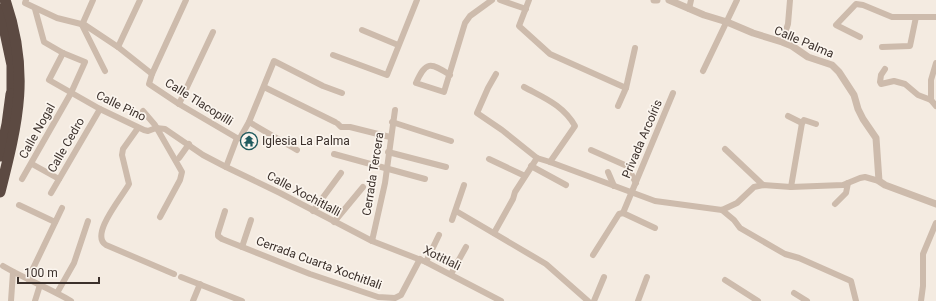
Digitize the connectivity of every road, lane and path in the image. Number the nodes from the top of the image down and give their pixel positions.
1 (1, 0) edge
2 (5, 0) edge
3 (93, 0) edge
4 (140, 0) edge
5 (186, 0) edge
6 (417, 0) edge
7 (492, 0) edge
8 (500, 0) edge
9 (529, 0) edge
10 (654, 0) edge
11 (657, 0) edge
12 (669, 0) edge
13 (691, 0) edge
14 (737, 0) edge
15 (790, 0) edge
16 (25, 1) edge
17 (35, 9) junction
18 (526, 9) junction
19 (689, 9) junction
20 (0, 11) edge
21 (916, 17) junction
22 (936, 17) edge
23 (727, 22) junction
24 (82, 25) junction
25 (362, 30) dead end
26 (213, 32) dead end
27 (860, 37) dead end
28 (782, 42) junction
29 (398, 45) junction
30 (118, 47) junction
31 (882, 47) dead end
32 (635, 48) dead end
33 (63, 53) junction
34 (333, 55) dead end
35 (936, 63) edge
36 (885, 69) dead end
37 (105, 71) dead end
38 (703, 71) dead end
39 (152, 74) junction
40 (496, 74) dead end
41 (450, 75) junction
42 (264, 87) junction
43 (524, 87) dead end
44 (626, 88) junction
45 (71, 93) junction
46 (342, 93) dead end
47 (673, 93) dead end
48 (931, 100) junction
49 (179, 104) junction
50 (618, 106) dead end
51 (936, 106) edge
52 (100, 109) junction
53 (395, 110) dead end
54 (143, 111) dead end
55 (788, 116) dead end
56 (249, 122) junction
57 (392, 122) junction
58 (803, 122) junction
59 (816, 124) dead end
60 (138, 128) junction
61 (156, 128) junction
62 (390, 137) junction
63 (237, 138) junction
64 (451, 141) dead end
65 (189, 144) junction
66 (725, 149) dead end
67 (297, 150) dead end
68 (591, 150) dead end
69 (388, 152) junction
70 (334, 154) dead end
71 (0, 156) edge
72 (179, 158) dead end
73 (537, 158) junction
74 (489, 159) dead end
75 (550, 162) junction
76 (32, 164) junction
77 (0, 165) edge
78 (531, 166) junction
79 (226, 167) junction
80 (446, 167) dead end
81 (387, 168) junction
82 (608, 172) dead end
83 (341, 173) dead end
84 (525, 176) junction
85 (22, 179) dead end
86 (59, 179) junction
87 (425, 179) dead end
88 (879, 182) junction
89 (636, 183) junction
90 (848, 183) junction
91 (464, 184) dead end
92 (566, 184) dead end
93 (763, 185) junction
94 (0, 186) edge
95 (614, 186) junction
96 (363, 187) dead end
97 (791, 187) junction
98 (0, 192) edge
99 (51, 193) dead end
100 (631, 193) junction
101 (835, 204) dead end
102 (936, 204) edge
103 (19, 205) dead end
104 (62, 208) dead end
105 (722, 210) junction
106 (225, 211) dead end
107 (313, 211) junction
108 (456, 211) junction
109 (623, 213) junction
110 (160, 218) dead end
111 (251, 220) dead end
112 (452, 220) dead end
113 (88, 221) dead end
114 (55, 222) junction
115 (334, 222) junction
116 (936, 223) edge
117 (655, 228) dead end
118 (494, 233) junction
119 (439, 235) dead end
120 (372, 241) junction
121 (242, 246) junction
122 (466, 247) dead end
123 (593, 255) dead end
124 (423, 260) junction
125 (3, 266) dead end
126 (12, 272) junction
127 (174, 274) dead end
128 (451, 274) junction
129 (181, 276) dead end
130 (604, 277) dead end
131 (647, 277) dead end
132 (28, 279) junction
133 (725, 280) dead end
134 (200, 284) junction
135 (40, 285) junction
136 (57, 293) junction
137 (794, 293) dead end
138 (229, 299) edge
139 (493, 299) edge
140 (69, 300) edge
141 (12, 301) edge
142 (34, 301) edge
143 (193, 301) edge
144 (242, 301) edge
145 (501, 301) edge
146 (588, 301) edge
147 (594, 301) edge
148 (638, 301) edge
149 (758, 301) edge
150 (806, 301) edge
151 (856, 301) edge
152 (921, 301) edge

1 - 94 highway
2 - 98 highway
3 - 24 street
4 - 30 street
5 - 39 street
6 - 29 street
7 - 41 street
8 - 18 street
9 - 18 street
10 - 11 street
12 - 19 street, Calle Palma
13 - 19 street
14 - 23 street
15 - 28 street
16 - 17 street
17 - 24 street
17 - 33 street
18 - 44 street
19 - 23 street, Calle Palma
20 - 71 highway
20 - 77 highway
21 - 22 street
21 - 27 street
21 - 31 street
23 - 28 street, Calle Palma
23 - 38 street
24 - 30 street
24 - 37 street
25 - 29 street
26 - 49 street
28 - 88 street, Calle Palma
29 - 34 street
30 - 39 street
32 - 44 street
33 - 45 street, Calle Pino
33 - 45 street, Calle Nogal
35 - 48 street
36 - 48 street
39 - 49 street, Calle Tlacopilli
40 - 73 street
41 - 41 street
42 - 46 street
42 - 56 street
42 - 62 street
43 - 75 street
44 - 50 street
45 - 52 street, Calle Pino
45 - 76 street, Calle Nogal
47 - 89 street, Privada Arcoíris
48 - 51 street
49 - 63 street, Calle Tlacopilli
52 - 60 street, Calle Pino
52 - 86 street, Calle Cedro
53 - 57 street, Cerrada Tercera
54 - 61 street
55 - 58 street
56 - 63 street
56 - 67 street
57 - 62 street, Cerrada Tercera
57 - 64 street
58 - 59 street
58 - 97 street
60 - 61 street, Calle Pino
60 - 127 street
61 - 65 street, Calle Pino
61 - 110 street
62 - 69 street, Cerrada Tercera
63 - 79 street
65 - 72 street
65 - 79 street, Calle Pino
66 - 93 street
68 - 89 street
69 - 80 street
69 - 81 street, Cerrada Tercera
70 - 81 street
73 - 75 street
73 - 78 street
74 - 84 street
75 - 95 street
76 - 85 street, Calle Nogal
76 - 86 street
78 - 84 street
78 - 92 street
79 - 107 street, Calle Xochitlalli
81 - 87 street
81 - 120 street, Cerrada Tercera
82 - 95 street
83 - 107 street
84 - 118 street
86 - 99 street, Calle Cedro
88 - 90 street
88 - 102 street
89 - 100 street, Privada Arcoíris
90 - 97 street
90 - 101 street
91 - 108 street
93 - 97 street
93 - 105 street
95 - 100 street
96 - 115 street
100 - 105 street
100 - 109 street
103 - 114 street
104 - 114 street
105 - 151 street
106 - 121 street, Cerrada Cuarta Xochitlali
107 - 115 street, Calle Xochitlalli
108 - 112 street
108 - 118 street
109 - 117 street
109 - 123 street
111 - 121 street
113 - 136 street
114 - 132 street
115 - 120 street, Calle Xochitlalli
116 - 152 street
118 - 146 street
119 - 124 street, Cerrada Cuarta Xochitlali
120 - 124 street, Xotitlali
121 - 124 street, Cerrada Cuarta Xochitlali
122 - 128 street
124 - 128 street, Xotitlali
125 - 126 street
126 - 132 street
126 - 141 street
128 - 139 street, Xotitlali
129 - 134 street
130 - 147 street
131 - 148 street
132 - 135 street
133 - 149 street
134 - 138 street
134 - 143 street
135 - 136 street
135 - 142 street
136 - 140 street
137 - 150 street
138 - 144 street
139 - 145 street, Xotitlali

